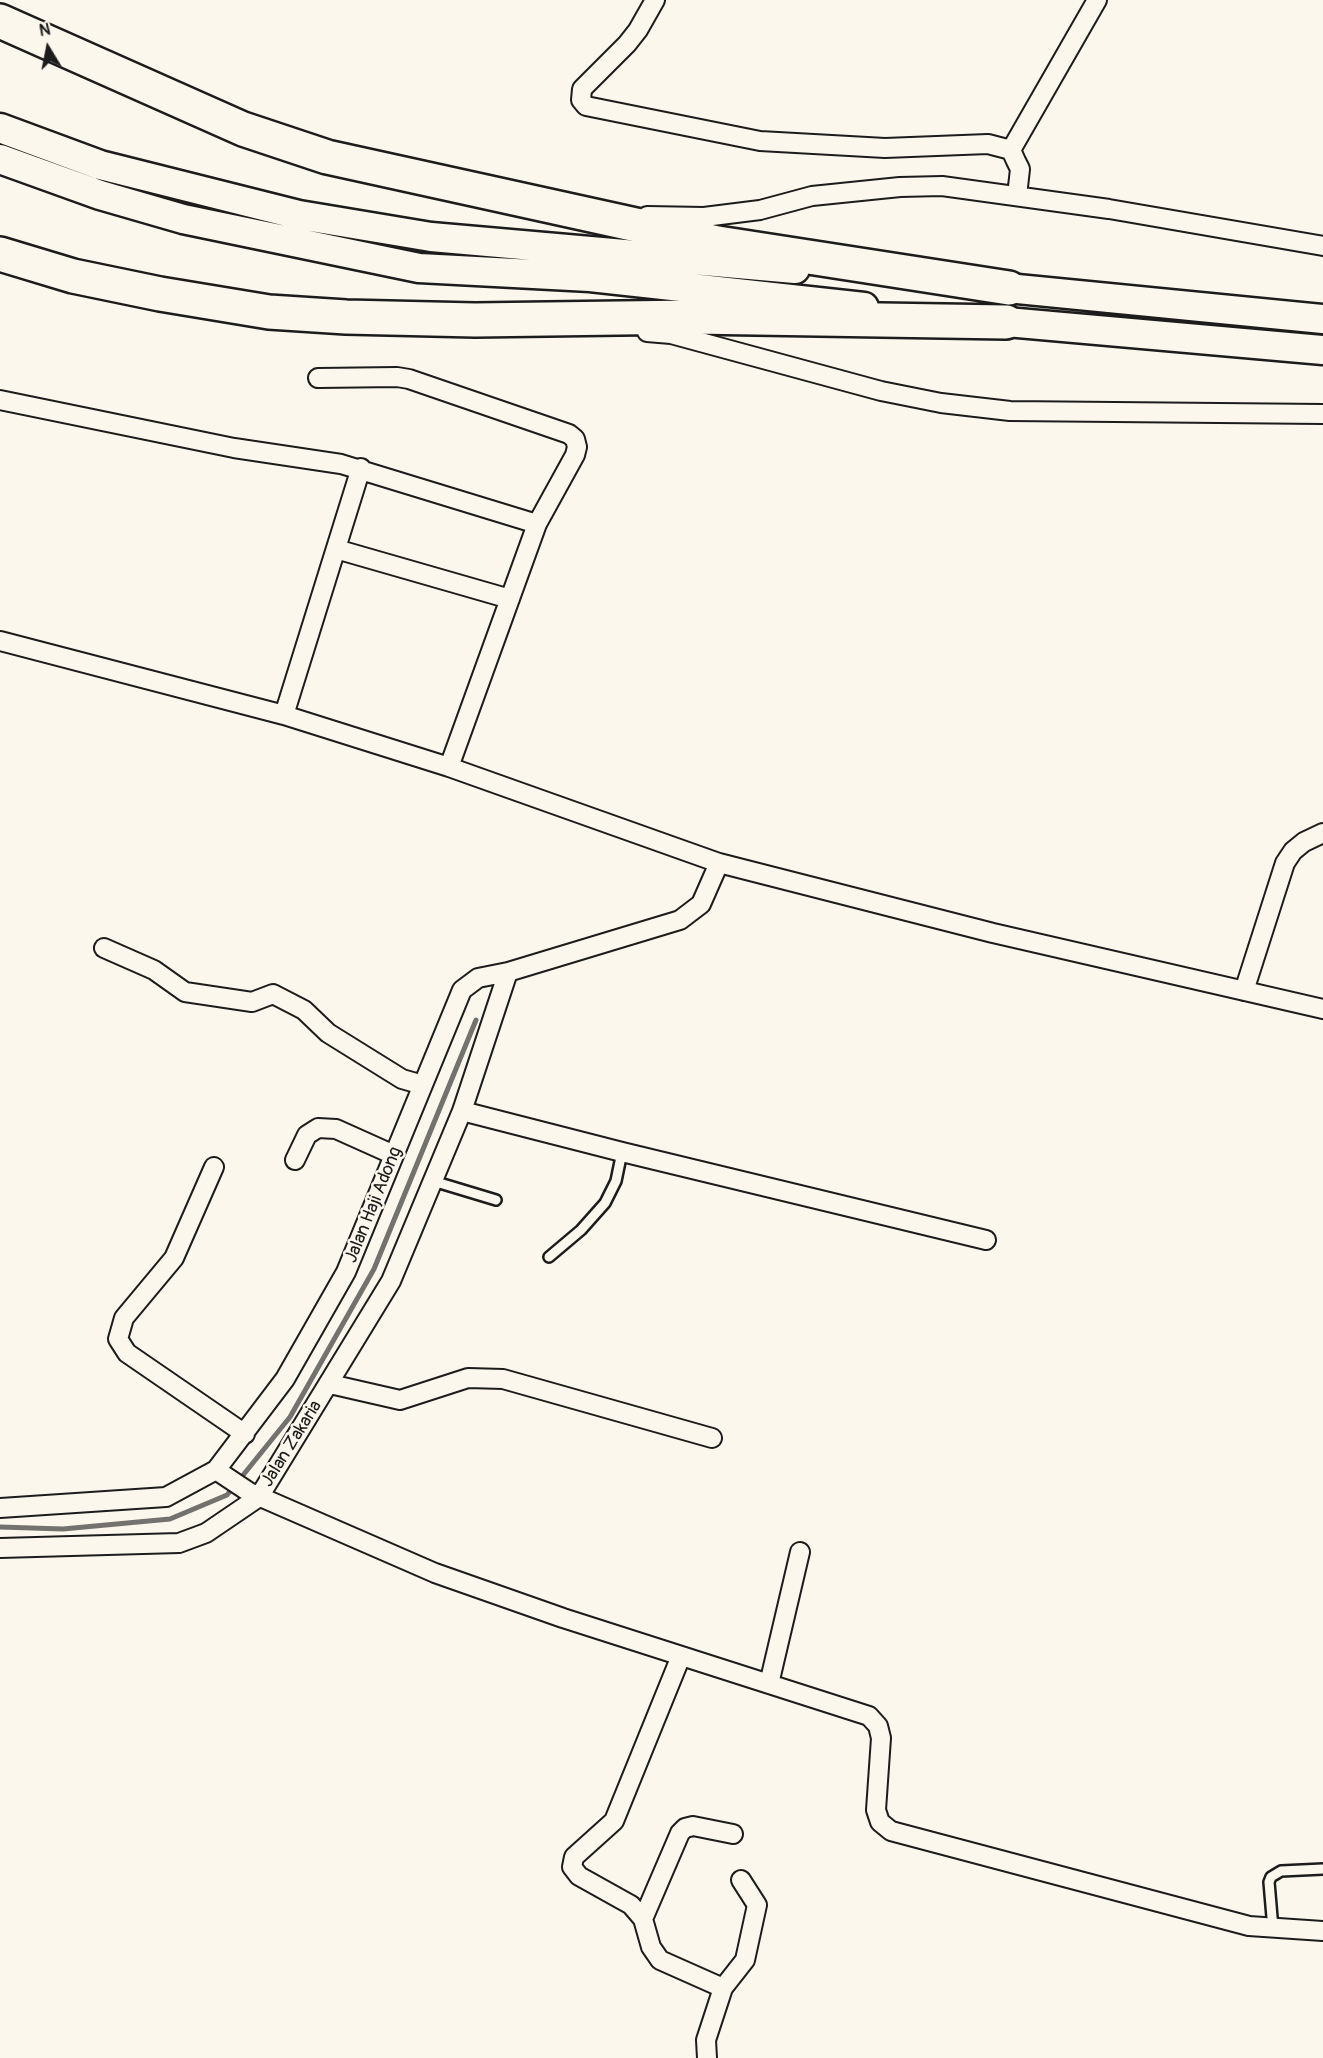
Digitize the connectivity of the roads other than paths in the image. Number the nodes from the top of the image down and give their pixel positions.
1 (655, 0) edge
2 (1097, 0) edge
3 (0, 21) edge
4 (0, 128) edge
5 (1011, 150) junction
6 (0, 159) edge
7 (1017, 195) junction
8 (588, 215) junction
9 (1323, 246) edge
10 (0, 254) edge
11 (1009, 288) junction
12 (1323, 319) edge
13 (475, 320) junction
14 (1006, 322) junction
15 (1323, 350) edge
16 (318, 378) dead end
17 (0, 400) edge
18 (1323, 414) edge
19 (361, 468) junction
20 (537, 524) junction
21 (336, 549) junction
22 (510, 599) junction
23 (0, 641) edge
24 (284, 715) junction
25 (449, 767) junction
26 (1323, 833) edge
27 (719, 863) junction
28 (104, 948) dead end
29 (508, 972) junction
30 (1244, 991) junction
31 (1323, 1009) edge
32 (423, 1085) junction
33 (462, 1111) junction
34 (622, 1152) junction
35 (394, 1155) junction
36 (294, 1160) dead end
37 (214, 1167) dead end
38 (433, 1182) junction
39 (496, 1200) dead end
40 (986, 1240) dead end
41 (549, 1257) dead end
42 (330, 1384) junction
43 (245, 1434) junction
44 (712, 1438) dead end
45 (220, 1472) junction
46 (254, 1494) junction
47 (0, 1508) edge
48 (0, 1548) edge
49 (800, 1552) dead end
50 (681, 1656) junction
51 (769, 1684) junction
52 (733, 1834) dead end
53 (1323, 1869) edge
54 (741, 1880) dead end
55 (643, 1919) junction
56 (1273, 1929) junction
57 (1323, 1931) edge
58 (723, 1988) junction
59 (707, 2058) edge

1 - 5 street
2 - 5 street
3 - 8 highway
4 - 11 main road
5 - 7 street
6 - 14 main road
7 - 8 street
7 - 9 street
8 - 11 highway
10 - 13 highway
11 - 12 main road
13 - 14 highway
13 - 18 street
14 - 15 main road
16 - 20 street
17 - 19 street
19 - 20 street
19 - 21 street
20 - 22 street
21 - 22 street
21 - 24 street
22 - 25 street
23 - 24 street
24 - 25 street
25 - 27 street
26 - 30 street
27 - 29 street, Jalan Haji Adong
27 - 30 street
28 - 32 street
29 - 32 street, Jalan Haji Adong
29 - 33 street, Jalan Zakaria
30 - 31 street
32 - 35 street, Jalan Haji Adong
33 - 34 street
33 - 38 street, Jalan Zakaria
34 - 40 street
34 - 41 lane
35 - 36 street
35 - 43 street, Jalan Haji Adong
37 - 43 street
38 - 39 lane
38 - 42 street, Jalan Zakaria
42 - 44 street
42 - 46 street, Jalan Zakaria
43 - 45 street, Jalan Haji Adong
45 - 46 street
45 - 47 street, Jalan Haji Adong
46 - 48 street, Jalan Zakaria
46 - 50 street
49 - 51 street
50 - 51 street
50 - 55 street
51 - 56 street
52 - 55 street
53 - 56 lane
54 - 58 street
55 - 58 street
56 - 57 street
58 - 59 street

